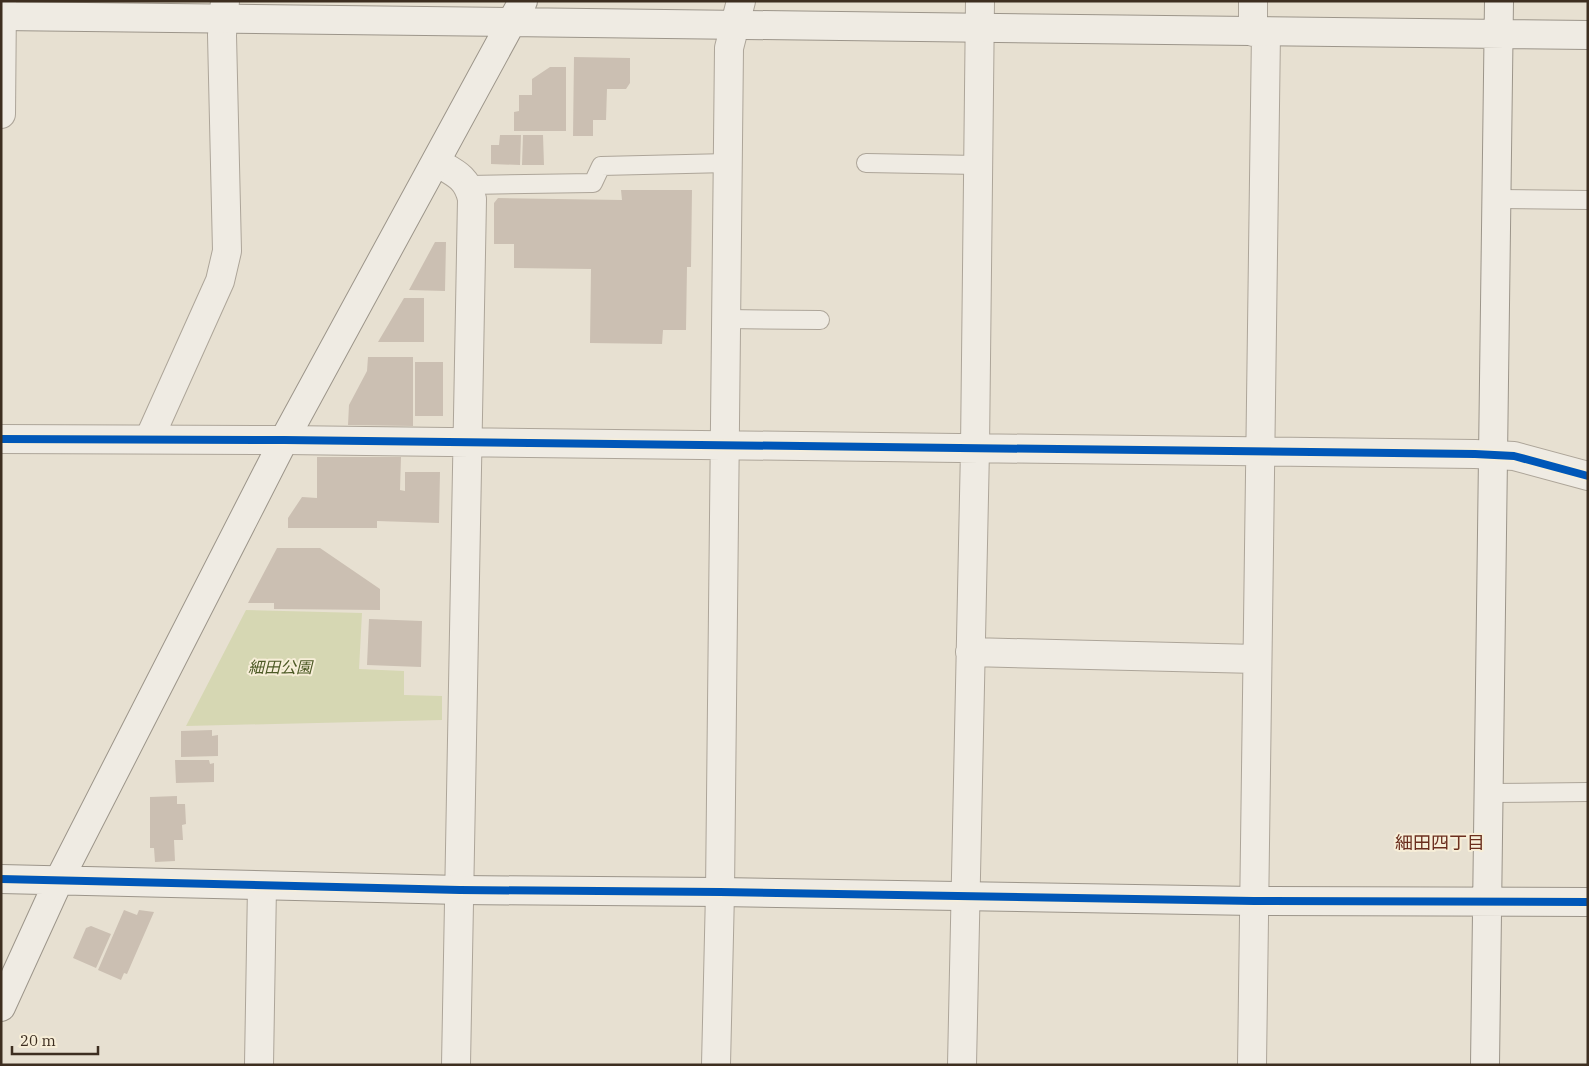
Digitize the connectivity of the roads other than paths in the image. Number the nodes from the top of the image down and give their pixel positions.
1 (1253, 1) edge
2 (1499, 1) edge
3 (224, 10) edge
4 (2, 11) edge
5 (518, 12) edge
6 (737, 13) edge
7 (980, 14) edge
8 (1259, 32) junction
9 (1498, 34) junction
10 (1588, 35) edge
11 (1, 114) edge
12 (436, 162) junction
13 (728, 163) junction
14 (866, 163) dead end
15 (978, 165) junction
16 (469, 185) junction
17 (1496, 199) junction
18 (1588, 200) edge
19 (727, 319) junction
20 (820, 320) dead end
21 (1, 439) edge
22 (149, 439) junction
23 (284, 440) junction
24 (468, 444) junction
25 (725, 447) junction
26 (975, 449) junction
27 (1259, 451) junction
28 (1494, 455) junction
29 (1588, 476) edge
30 (970, 652) junction
31 (1257, 659) junction
32 (1588, 792) edge
33 (1489, 793) junction
34 (1, 879) edge
35 (59, 880) junction
36 (262, 886) junction
37 (460, 890) junction
38 (720, 892) junction
39 (964, 897) junction
40 (1488, 900) junction
41 (1254, 901) junction
42 (1588, 902) edge
43 (1, 1007) edge
44 (259, 1065) edge
45 (456, 1065) edge
46 (716, 1065) edge
47 (962, 1065) edge
48 (1252, 1065) edge
49 (1485, 1065) edge

1 - 8 street
2 - 9 street
3 - 4 street
3 - 5 street
3 - 22 street
4 - 11 street
5 - 6 street
5 - 12 street
6 - 7 street
6 - 13 street
7 - 8 street
7 - 15 street
8 - 9 street
8 - 27 street
9 - 10 street
9 - 17 street
12 - 16 street
12 - 23 street
13 - 16 lane
13 - 19 street
14 - 15 lane
15 - 26 street
16 - 24 street
17 - 18 lane
17 - 28 street
19 - 20 lane
19 - 25 street
21 - 22 street
22 - 23 street
23 - 24 street
23 - 35 street
24 - 25 street
24 - 37 street
25 - 26 street
25 - 38 street
26 - 27 street
26 - 30 street
27 - 28 street
27 - 31 street
28 - 29 street
28 - 33 street
30 - 31 street
30 - 39 street
31 - 41 street
32 - 33 lane
33 - 40 street
34 - 35 street
35 - 36 street
35 - 43 street
36 - 37 street
36 - 44 street
37 - 38 street
37 - 45 street
38 - 39 street
38 - 46 street
39 - 41 street
39 - 47 street
40 - 41 street
40 - 42 street
40 - 49 street
41 - 48 street

